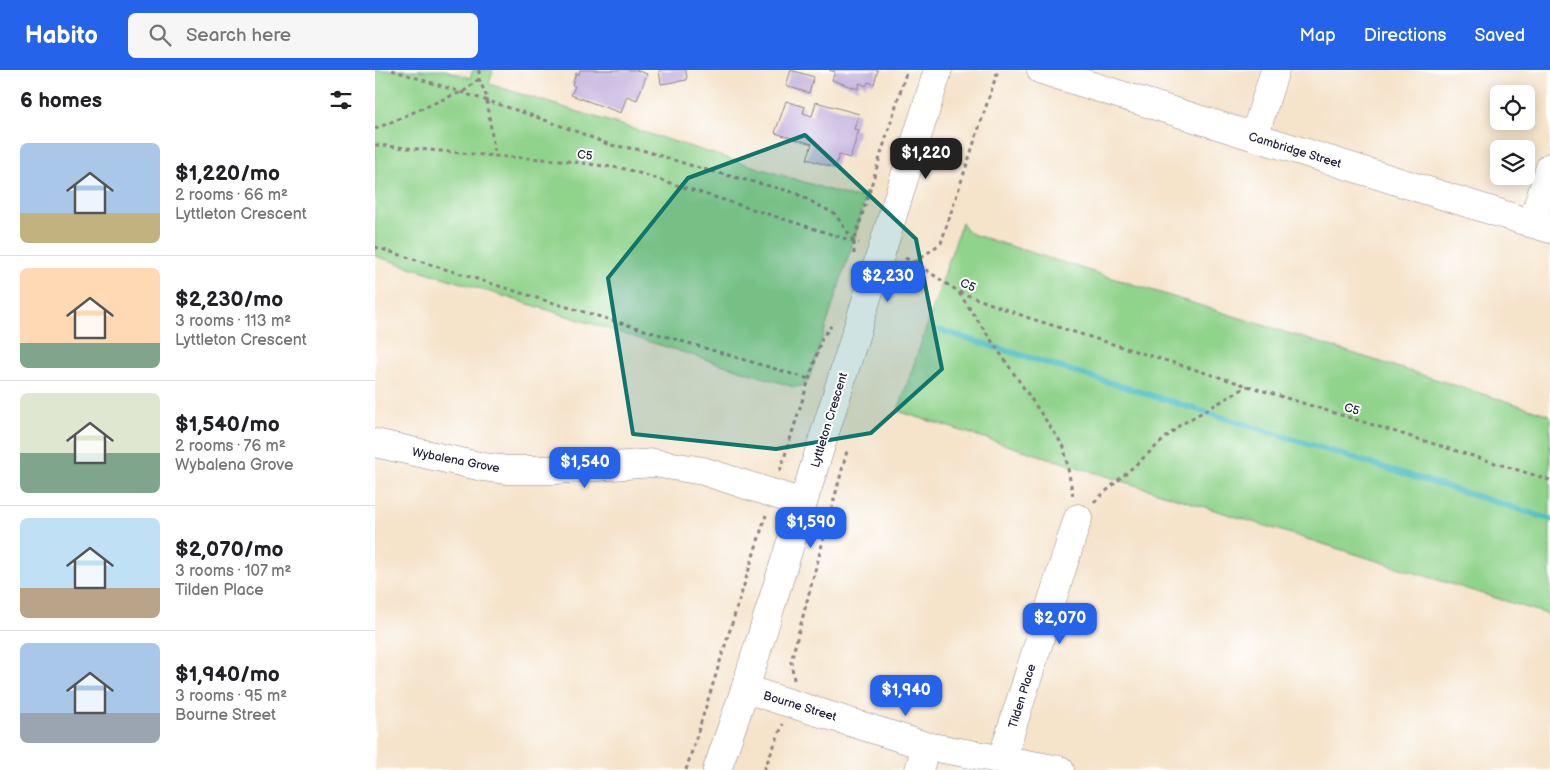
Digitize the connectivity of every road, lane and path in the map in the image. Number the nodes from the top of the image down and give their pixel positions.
1 (392, 70) edge
2 (479, 70) edge
3 (907, 70) edge
4 (938, 70) edge
5 (998, 70) edge
6 (1041, 70) edge
7 (1275, 70) edge
8 (479, 79) junction
9 (463, 92) junction
10 (487, 100) junction
11 (375, 130) edge
12 (1255, 137) junction
13 (375, 145) edge
14 (495, 156) junction
15 (1550, 167) edge
16 (1541, 226) edge
17 (854, 241) junction
18 (375, 247) edge
19 (882, 249) junction
20 (914, 262) junction
21 (884, 277) junction
22 (959, 292) junction
23 (822, 338) dead end
24 (809, 379) junction
25 (1247, 386) junction
26 (375, 443) edge
27 (847, 449) dead end
28 (1550, 480) edge
29 (773, 493) junction
30 (803, 502) junction
31 (1078, 518) junction
32 (745, 689) junction
33 (792, 704) junction
34 (923, 758) edge
35 (1002, 760) junction
36 (686, 770) edge
37 (717, 770) edge
38 (764, 770) edge
39 (1061, 770) edge

1 - 9 path
2 - 8 path
3 - 17 path
4 - 19 street, Lyttleton Crescent
5 - 20 path
6 - 12 street, Cambridge Street
7 - 12 street
8 - 9 path
8 - 10 path
9 - 10 path
9 - 11 path
10 - 14 path
10 - 17 path
12 - 16 street, Cambridge Street
13 - 14 path, C5
14 - 17 path, C5
15 - 16 street
17 - 19 path, C5
18 - 24 path
19 - 20 path, C5
19 - 21 street, Lyttleton Crescent
20 - 21 path
20 - 22 path, C5
21 - 30 street, Lyttleton Crescent
22 - 25 path, C5
22 - 31 path
23 - 24 path
24 - 29 path
25 - 28 path, C5
25 - 31 path
26 - 29 street, Wybalena Grove
27 - 33 path
29 - 30 street, Wybalena Grove
29 - 36 path
30 - 32 street, Lyttleton Crescent
31 - 35 street, Tilden Place
32 - 33 street, Bourne Street
32 - 37 street, Lyttleton Crescent
33 - 34 street, Bourne Street
33 - 38 path
34 - 35 street, Bourne Street
35 - 39 street, Bourne Street

